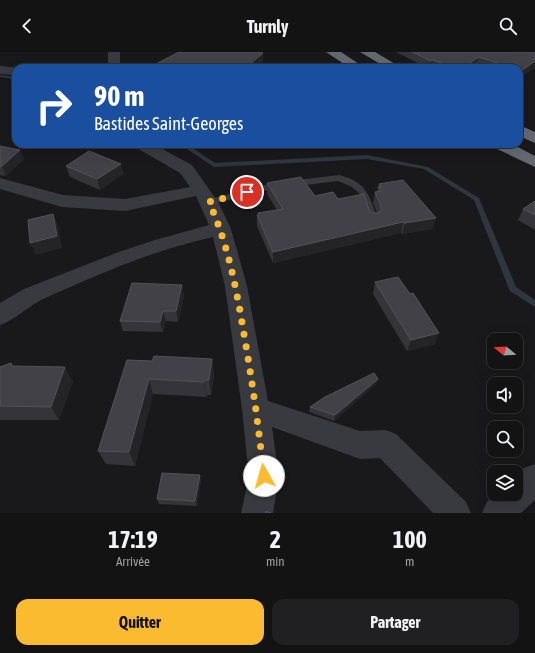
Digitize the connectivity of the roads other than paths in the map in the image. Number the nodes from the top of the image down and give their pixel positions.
1 (114, 52) edge
2 (332, 52) edge
3 (366, 52) edge
4 (114, 64) edge
5 (352, 64) edge
6 (388, 64) edge
7 (0, 70) edge
8 (12, 71) edge
9 (523, 132) edge
10 (535, 138) edge
11 (148, 148) edge
12 (507, 148) edge
13 (535, 162) edge
14 (0, 183) edge
15 (205, 196) junction
16 (373, 220) edge
17 (221, 229) junction
18 (0, 316) edge
19 (256, 409) junction
20 (535, 478) edge
21 (257, 513) edge
22 (455, 513) edge
23 (498, 513) edge

1 - 4 street
2 - 5 highway
3 - 6 highway
7 - 8 street
9 - 10 highway
11 - 15 street
12 - 13 highway
14 - 15 street
15 - 16 lane
15 - 17 street
17 - 18 street
17 - 19 street
19 - 21 street
19 - 22 street
20 - 23 street

